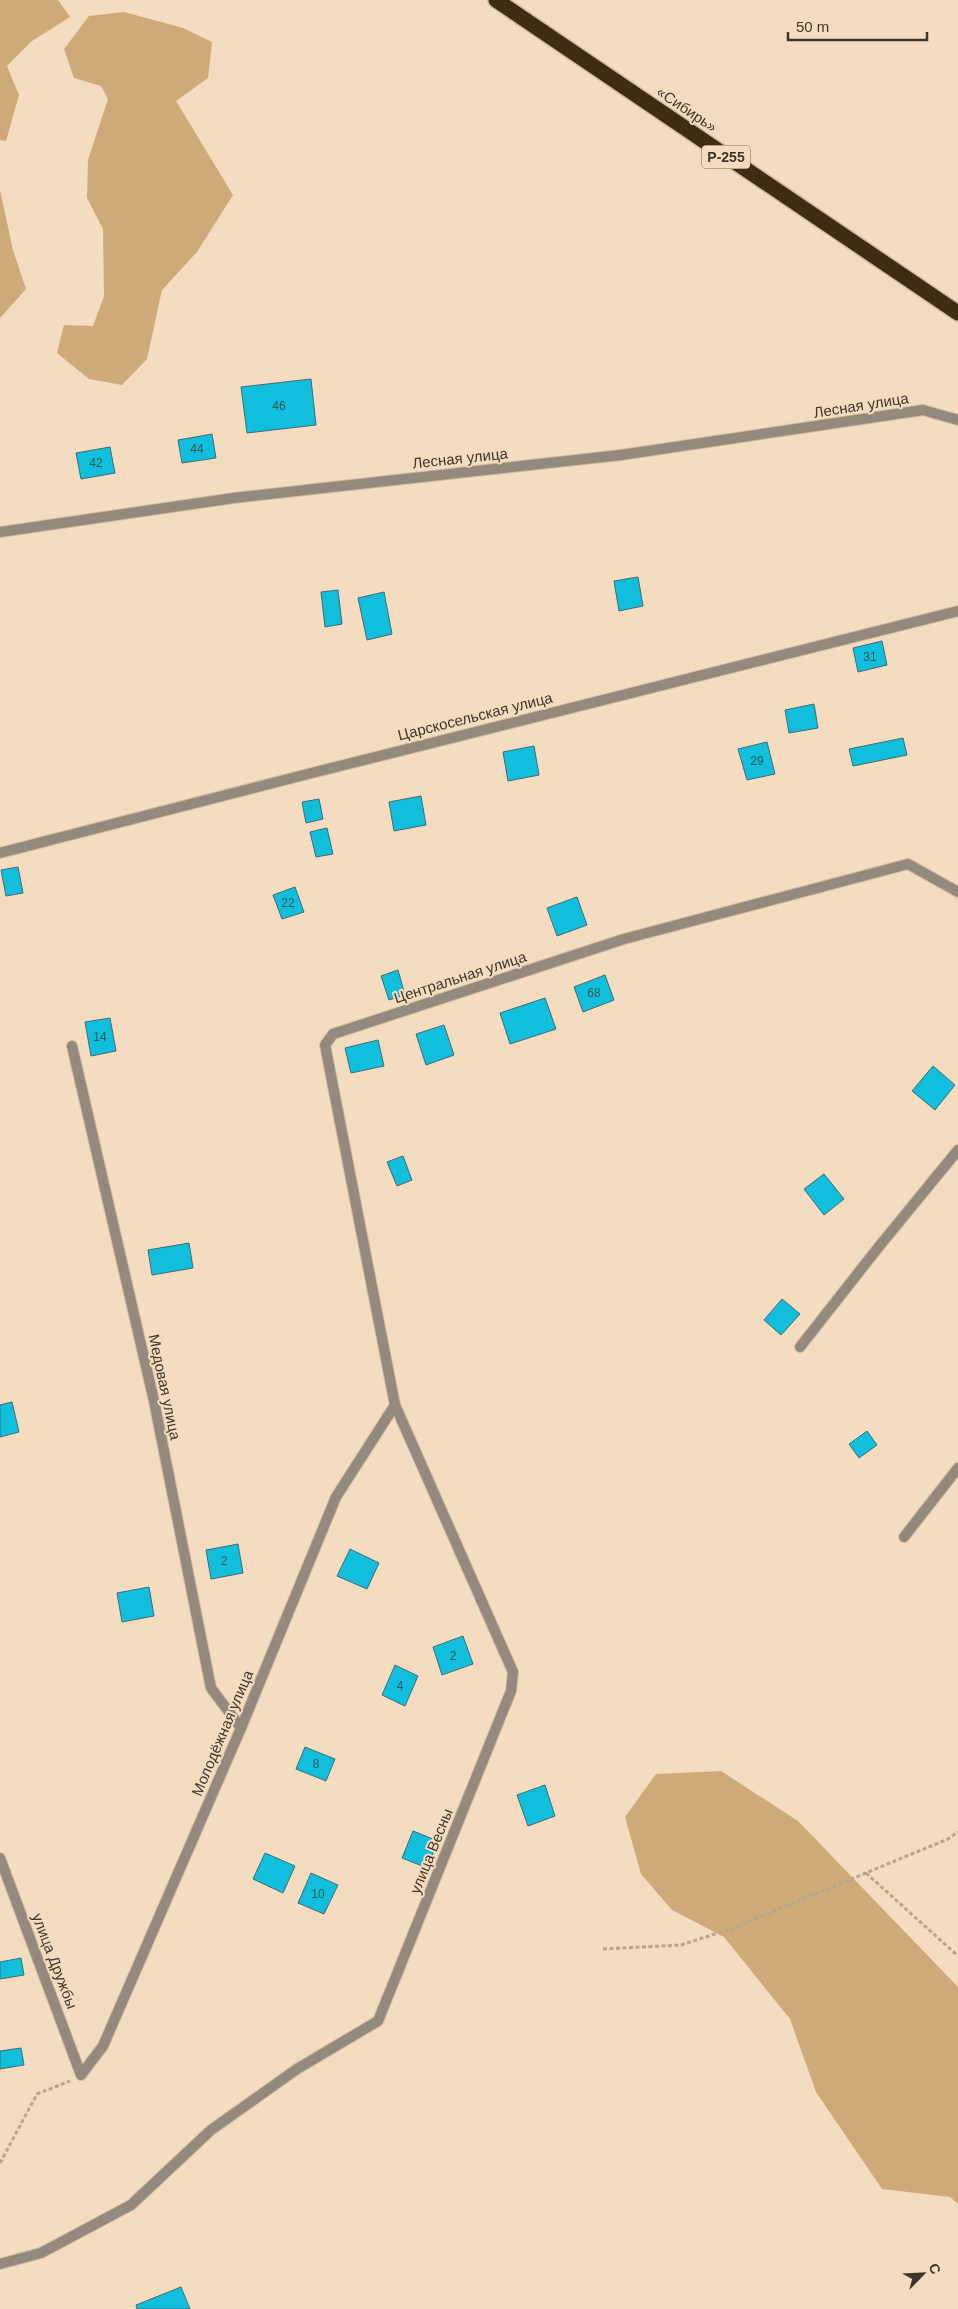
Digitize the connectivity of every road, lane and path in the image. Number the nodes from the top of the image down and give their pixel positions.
1 (496, 0) edge
2 (958, 313) edge
3 (958, 420) edge
4 (0, 532) edge
5 (958, 611) edge
6 (0, 853) edge
7 (958, 892) edge
8 (72, 1046) dead end
9 (958, 1150) edge
10 (800, 1347) dead end
11 (395, 1405) junction
12 (958, 1468) edge
13 (904, 1537) dead end
14 (511, 1691) joint
15 (240, 1728) junction
16 (958, 1832) edge
17 (0, 1858) edge
18 (866, 1873) junction
19 (603, 1949) dead end
20 (958, 1956) edge
21 (81, 2075) junction
22 (0, 2163) edge
23 (0, 2264) edge

1 - 2 highway, «Сибирь» / Р-255
3 - 4 street, Лесная улица
5 - 6 street, Царскосельская улица
7 - 11 street, Центральная улица
8 - 15 street, Медовая улица
9 - 10 street
11 - 14 street, Центральная улица
11 - 15 street, Молодёжная улица
12 - 13 street
14 - 23 street, улица Весны
15 - 21 street, Молодёжная улица
16 - 18 path
17 - 21 street, улица Дружбы
18 - 19 path
18 - 20 path
21 - 22 path

